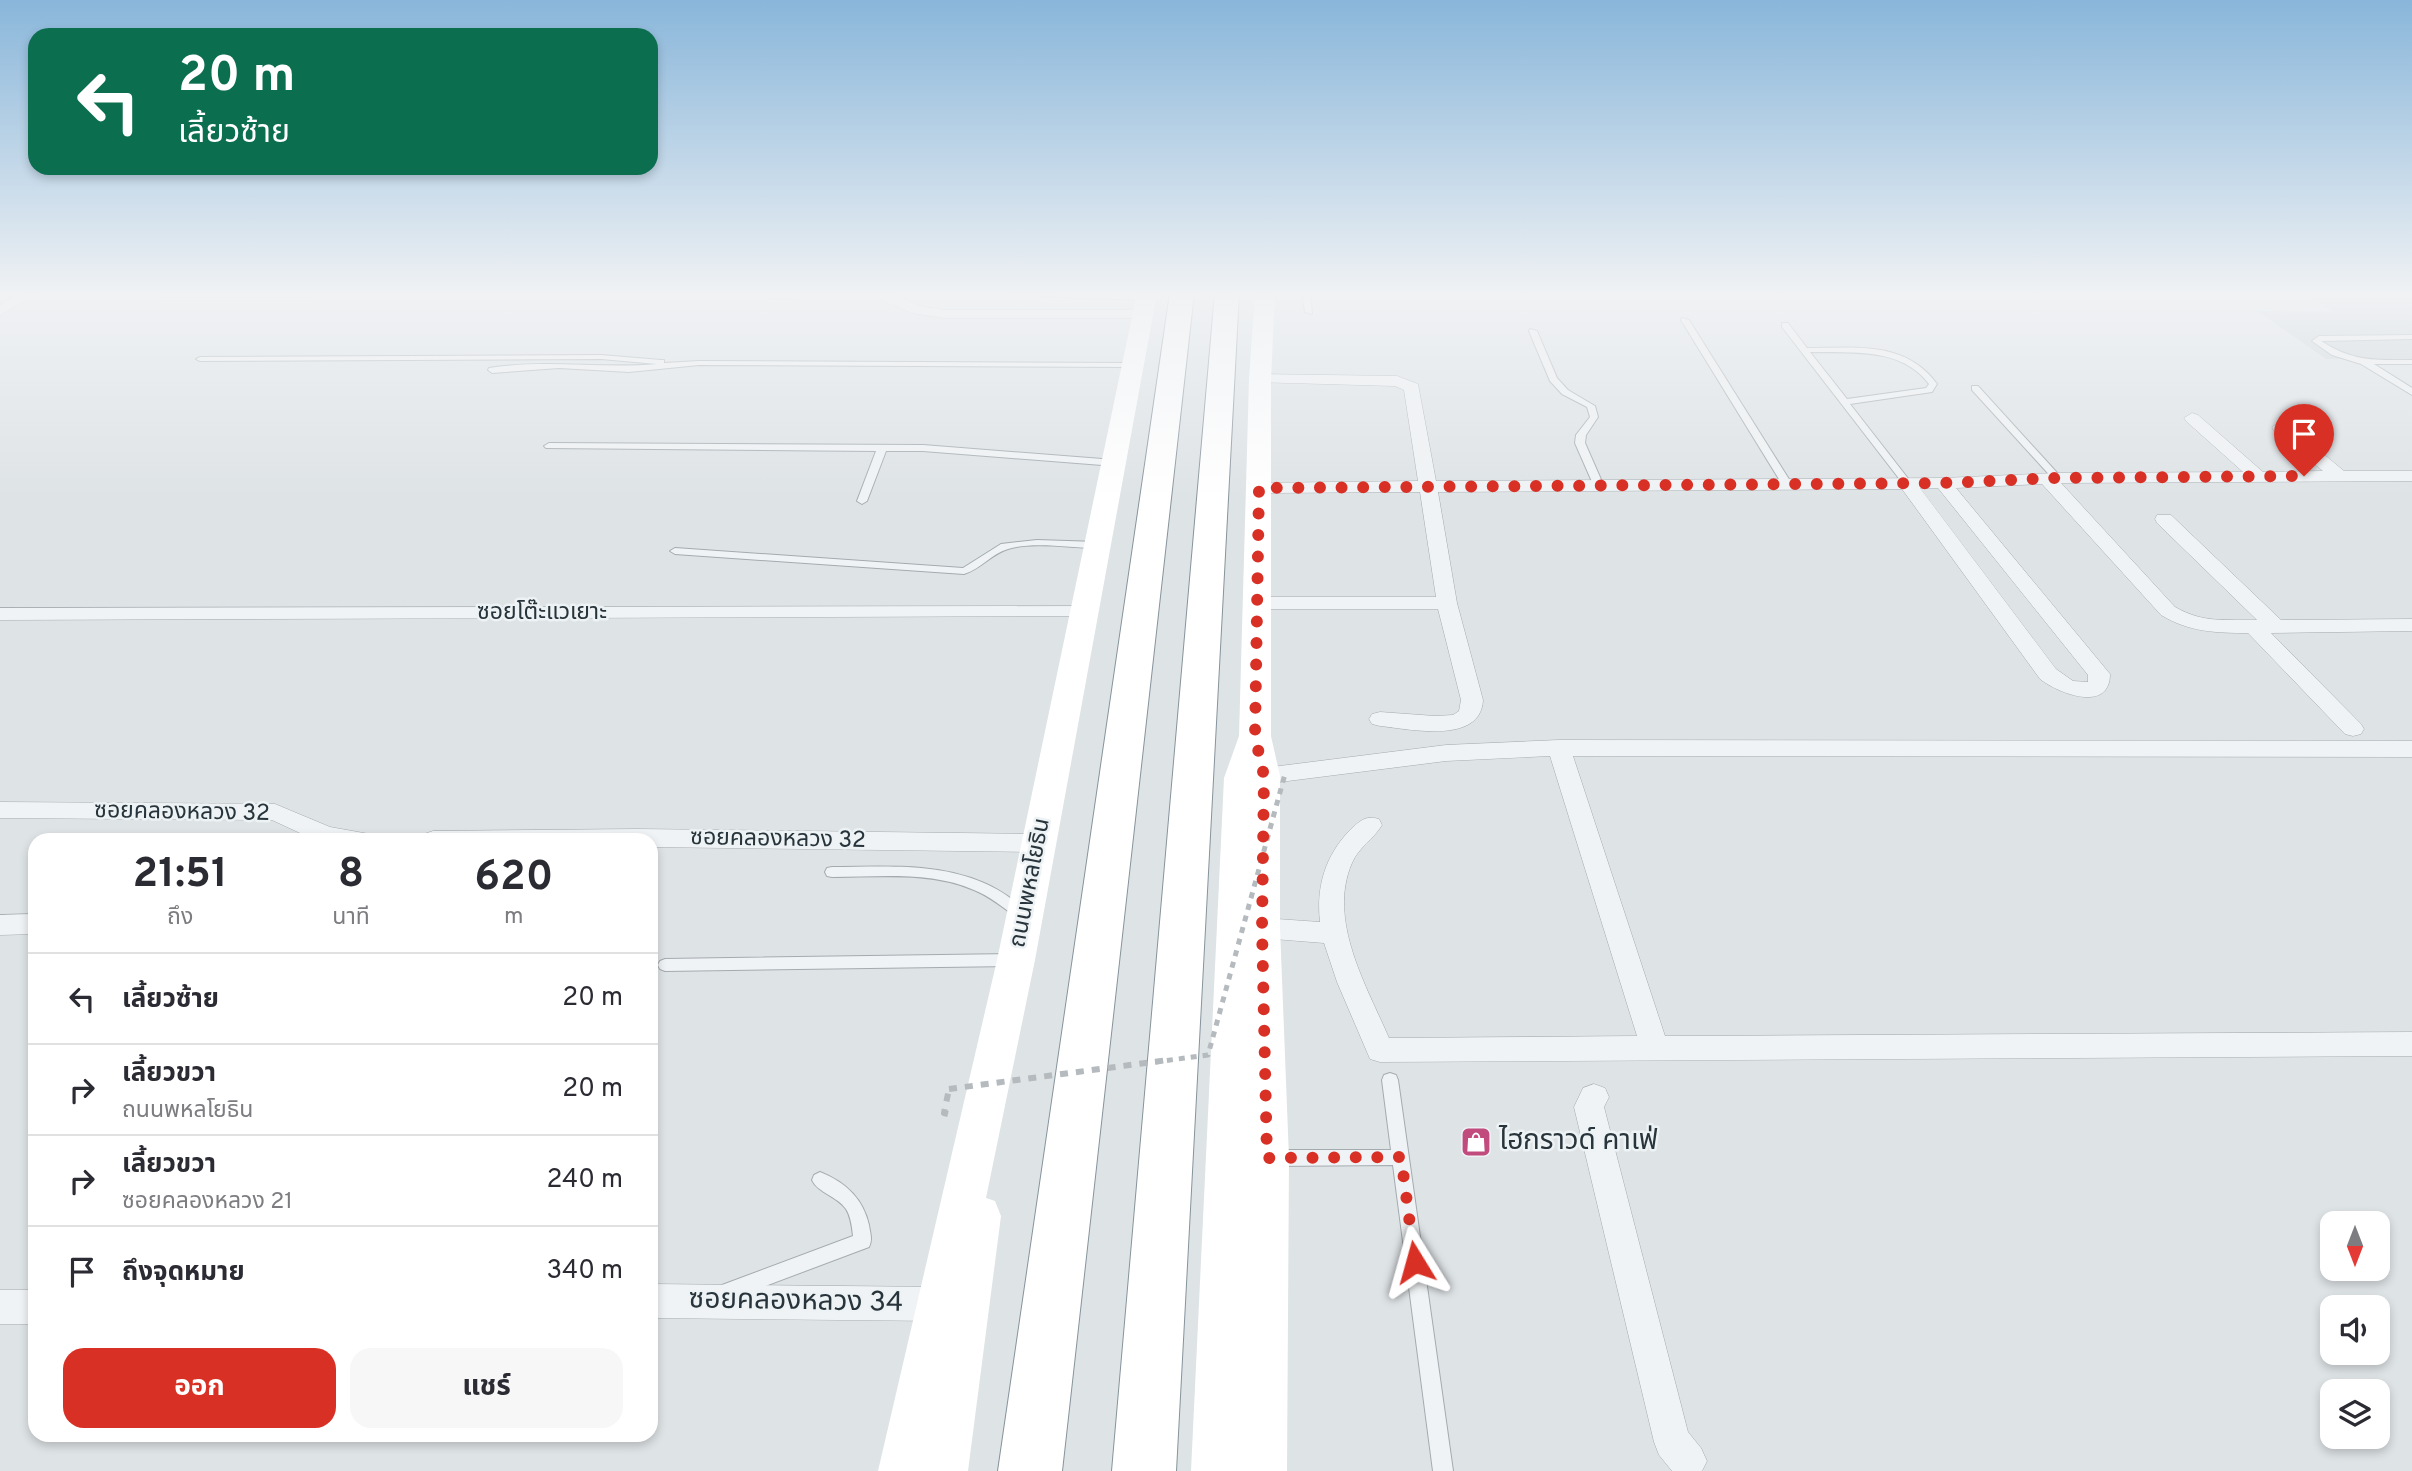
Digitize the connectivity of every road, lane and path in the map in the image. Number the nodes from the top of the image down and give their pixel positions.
1 (650, 362) edge
2 (1134, 362) edge
3 (1147, 362) edge
4 (1222, 362) edge
5 (1261, 362) edge
6 (1546, 362) edge
7 (1711, 362) edge
8 (1814, 362) edge
9 (1913, 362) edge
10 (2364, 362) joint
11 (2412, 362) edge
12 (675, 364) junction
13 (1133, 365) junction
14 (492, 370) dead end
15 (1260, 379) junction
16 (1975, 388) dead end
17 (2412, 392) edge
18 (1845, 402) junction
19 (2192, 418) dead end
20 (2280, 428) dead end
21 (550, 446) dead end
22 (882, 448) junction
23 (1115, 463) junction
24 (2339, 476) junction
25 (2412, 476) edge
26 (2259, 477) junction
27 (2052, 479) junction
28 (1907, 483) junction
29 (1943, 483) junction
30 (1598, 484) junction
31 (1787, 484) junction
32 (1427, 485) junction
33 (1259, 488) junction
34 (862, 500) dead end
35 (2164, 519) dead end
36 (1098, 545) junction
37 (675, 551) dead end
38 (1447, 603) junction
39 (1258, 604) junction
40 (1084, 612) junction
41 (0, 614) edge
42 (2412, 625) edge
43 (2264, 626) junction
44 (1380, 719) dead end
45 (2353, 729) dead end
46 (1255, 736) junction
47 (1559, 748) junction
48 (2412, 749) edge
49 (1275, 775) junction
50 (0, 810) edge
51 (1370, 825) dead end
52 (322, 833) edge
53 (658, 839) edge
54 (1038, 843) junction
55 (832, 872) dead end
56 (1024, 915) junction
57 (28, 924) edge
58 (0, 925) edge
59 (1262, 928) junction
60 (1333, 933) junction
61 (1015, 964) junction
62 (665, 965) dead end
63 (2412, 1044) edge
64 (1655, 1048) junction
65 (1390, 1080) dead end
66 (948, 1089) dead end
67 (1594, 1097) dead end
68 (1401, 1157) junction
69 (1267, 1158) junction
70 (820, 1180) dead end
71 (658, 1301) edge
72 (702, 1301) junction
73 (941, 1304) junction
74 (0, 1307) edge
75 (28, 1307) edge
76 (945, 1451) edge
77 (1688, 1461) dead end
78 (904, 1471) edge
79 (1030, 1471) edge
80 (1144, 1471) edge
81 (1217, 1471) edge
82 (1261, 1471) edge
83 (1443, 1471) edge

1 - 12 lane
2 - 13 main road, ถนนพหลโยธิน
3 - 79 highway
4 - 80 highway
5 - 15 main road
6 - 30 lane
7 - 31 lane
8 - 18 lane
9 - 18 lane
10 - 11 lane
10 - 17 lane
12 - 13 lane
12 - 14 lane
13 - 23 main road, ถนนพหลโยธิน
15 - 32 street
15 - 33 main road
16 - 27 lane
18 - 28 lane
19 - 26 street
20 - 24 street
21 - 22 lane
22 - 23 lane
22 - 34 lane
23 - 36 main road, ถนนพหลโยธิน
24 - 25 street
24 - 26 street
26 - 27 street
27 - 29 street
27 - 43 street
28 - 29 street
28 - 29 street
28 - 31 street
30 - 31 street
30 - 32 street
32 - 33 street
32 - 38 street
33 - 39 main road
35 - 43 street
36 - 37 lane
36 - 40 main road, ถนนพหลโยธิน
38 - 39 street
38 - 44 street
39 - 46 main road
40 - 41 street, ซอยโต๊ะแวเยาะ
40 - 54 main road, ถนนพหลโยธิน
42 - 43 street
43 - 45 street
46 - 49 main road
46 - 81 main road
47 - 48 street
47 - 49 street
47 - 64 street
49 - 59 main road
49 - 66 path, bridge
50 - 52 street, ซอยคลองหลวง 32
51 - 60 street
53 - 54 street, ซอยคลองหลวง 32
54 - 56 main road, ถนนพหลโยธิน
55 - 56 lane
56 - 61 main road, ถนนพหลโยธิน
57 - 58 street
59 - 60 street
59 - 69 main road
60 - 64 street
61 - 62 lane
61 - 73 main road, ถนนพหลโยธิน
61 - 76 main road
63 - 64 street
65 - 68 lane
67 - 77 street
68 - 69 lane
68 - 83 lane
69 - 82 main road
70 - 72 lane
71 - 72 street, ซอยคลองหลวง 34
72 - 73 street, ซอยคลองหลวง 34
73 - 78 main road, ถนนพหลโยธิน
74 - 75 street

